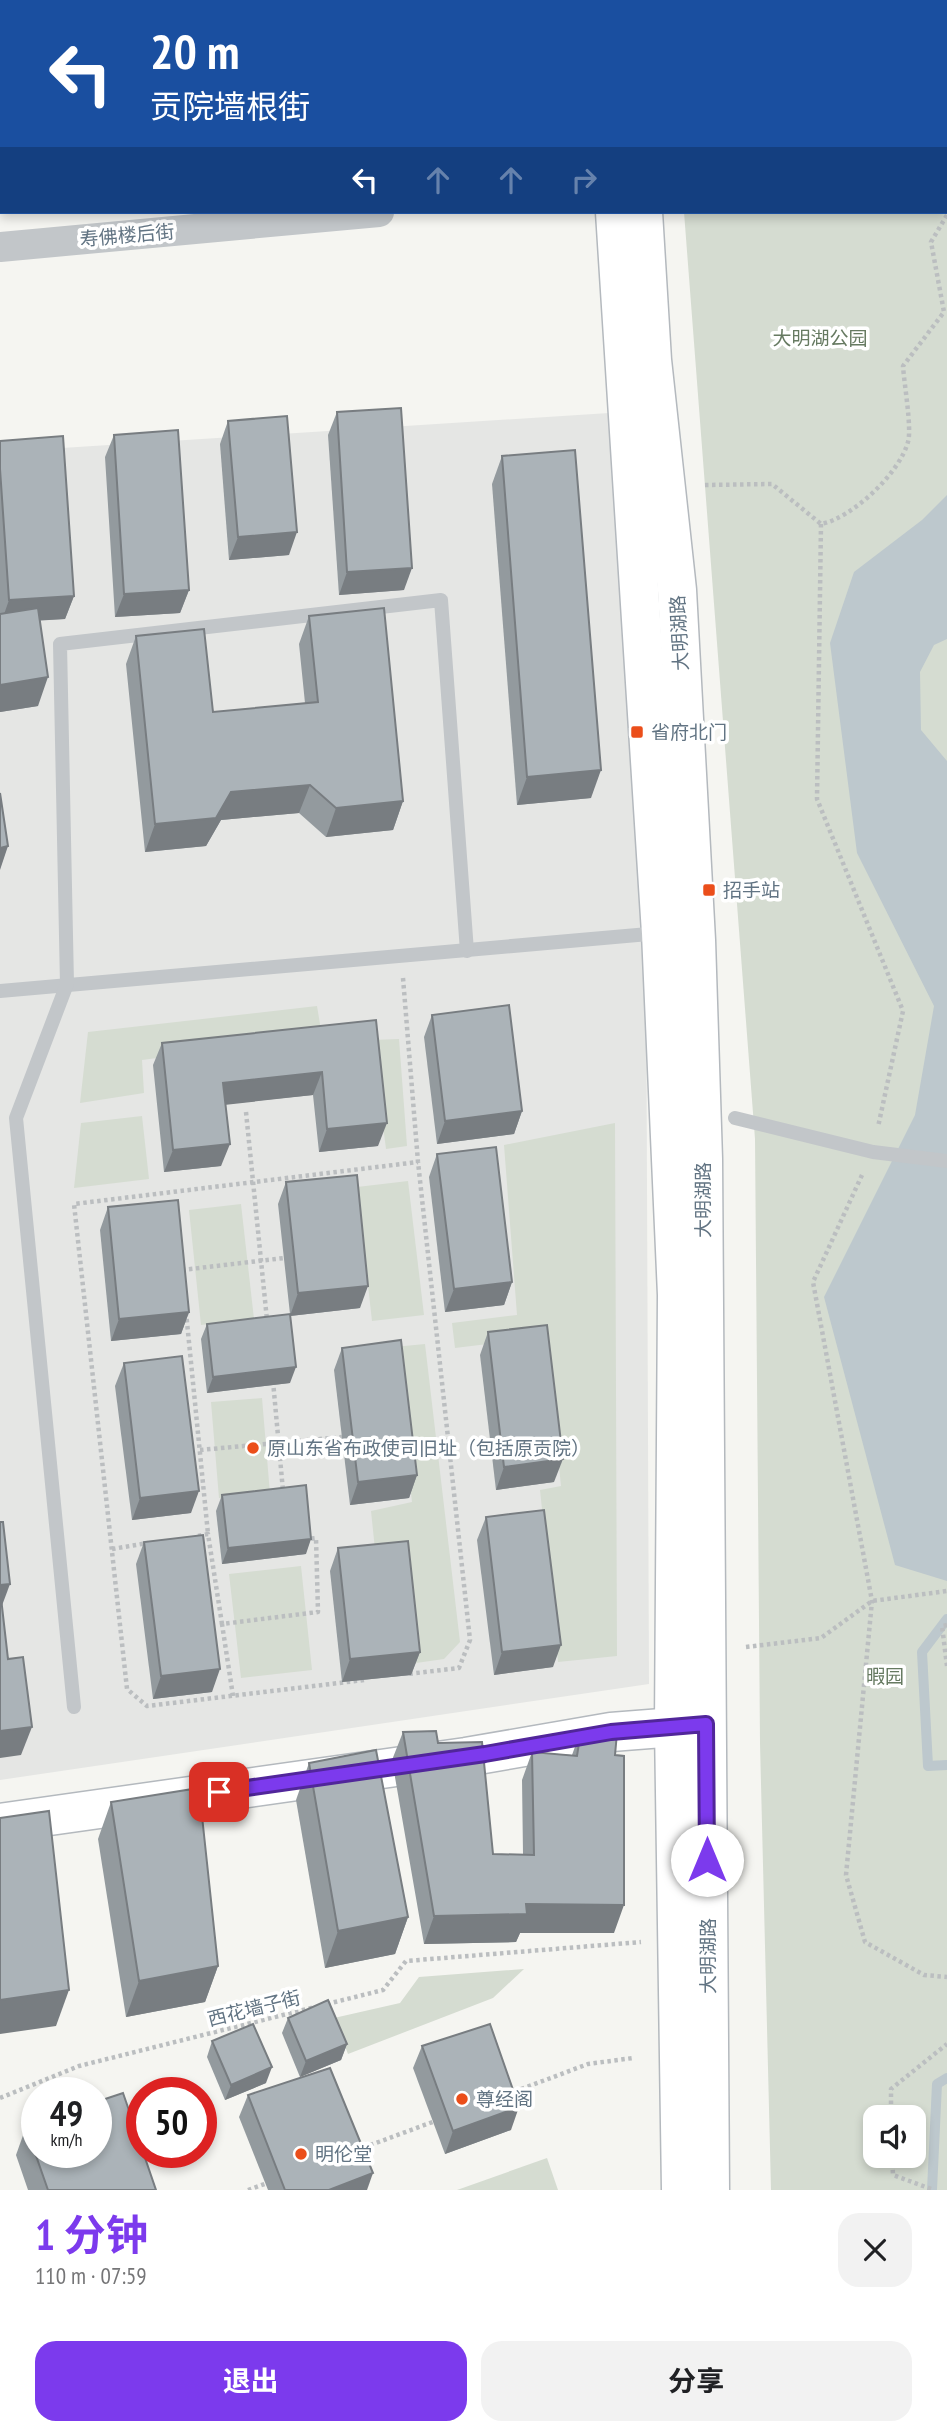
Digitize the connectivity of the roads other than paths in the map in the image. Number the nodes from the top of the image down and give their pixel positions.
1 (357, 214) edge
2 (615, 214) edge
3 (643, 214) edge
4 (0, 247) edge
5 (661, 933) junction
6 (467, 951) junction
7 (67, 984) junction
8 (0, 991) edge
9 (735, 1118) dead end
10 (947, 1161) edge
11 (74, 1707) dead end
12 (690, 1725) junction
13 (0, 1823) edge
14 (681, 2190) edge
15 (710, 2190) edge

1 - 4 street, 寿佛楼后街
2 - 5 main road, 大明湖路
3 - 12 main road, 大明湖路
5 - 6 lane
5 - 12 main road, 大明湖路
6 - 7 lane
6 - 7 lane
7 - 8 lane
7 - 11 lane
9 - 10 lane
12 - 13 main road
12 - 14 main road, 大明湖路
12 - 15 main road, 大明湖路

